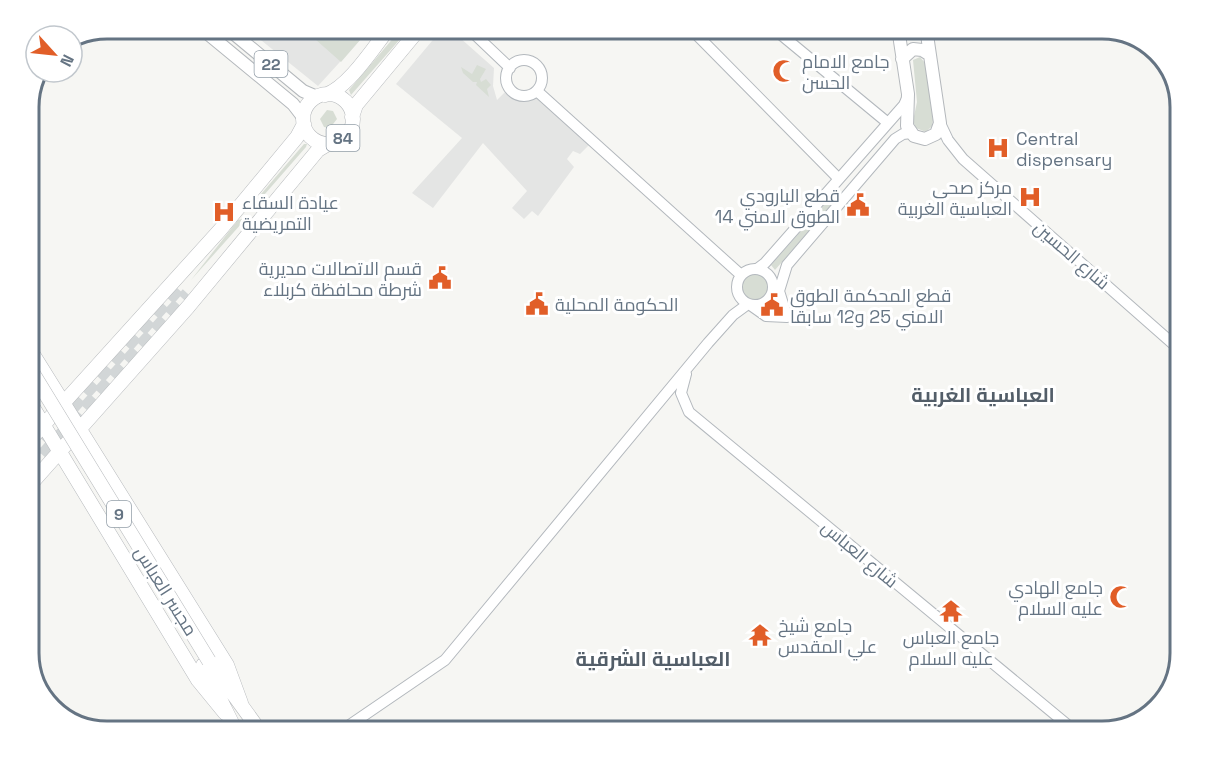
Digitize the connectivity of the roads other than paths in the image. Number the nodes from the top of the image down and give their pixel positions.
1 (214, 39) edge
2 (240, 39) edge
3 (380, 39) edge
4 (411, 39) edge
5 (480, 39) edge
6 (701, 39) edge
7 (786, 39) edge
8 (900, 39) edge
9 (928, 39) edge
10 (930, 56) junction
11 (902, 59) junction
12 (510, 68) junction
13 (537, 91) junction
14 (908, 94) junction
15 (321, 96) junction
16 (352, 117) junction
17 (303, 121) junction
18 (888, 123) junction
19 (940, 123) junction
20 (911, 133) junction
21 (328, 144) junction
22 (839, 178) junction
23 (246, 199) junction
24 (232, 216) junction
25 (261, 217) junction
26 (220, 230) junction
27 (250, 230) junction
28 (237, 246) junction
29 (757, 269) junction
30 (741, 275) junction
31 (748, 304) junction
32 (1170, 341) edge
33 (693, 360) junction
34 (39, 364) edge
35 (39, 384) edge
36 (78, 386) junction
37 (54, 388) junction
38 (39, 398) edge
39 (63, 403) junction
40 (100, 406) junction
41 (39, 418) edge
42 (43, 425) junction
43 (80, 429) junction
44 (39, 430) edge
45 (60, 452) junction
46 (95, 454) junction
47 (43, 470) junction
48 (39, 475) edge
49 (74, 475) junction
50 (206, 663) junction
51 (241, 703) junction
52 (225, 713) junction
53 (230, 721) edge
54 (253, 721) edge
55 (357, 721) edge
56 (1062, 721) edge

1 - 17 main road
2 - 15 main road, 22
3 - 15 highway, 84
4 - 16 highway, 84
5 - 12 main road
6 - 22 main road
7 - 18 main road
8 - 11 main road
9 - 10 main road
10 - 11 main road
10 - 19 main road
11 - 14 main road
12 - 13 main road
12 - 13 main road
13 - 30 main road
14 - 18 main road
14 - 20 main road
15 - 16 highway, 84
15 - 17 highway, 84
16 - 21 highway, 84
17 - 21 highway, 84
17 - 23 highway, 84
18 - 22 main road
19 - 20 main road
19 - 32 main road, شارع الحسين
20 - 31 main road
21 - 25 highway, 84
22 - 29 main road
23 - 24 highway, 84
23 - 25 highway
24 - 26 highway, 84
24 - 27 highway
25 - 27 highway, 84
26 - 28 highway, 84
26 - 36 highway
27 - 28 highway, 84
28 - 40 highway
29 - 30 main road
29 - 31 main road
30 - 31 main road
31 - 33 main road
33 - 55 main road
33 - 56 main road, شارع العباس
34 - 37 highway
35 - 50 highway, مجسر العباس / 9, bridge
36 - 37 highway
36 - 39 highway
37 - 39 highway
38 - 50 highway, مجسر العباس / 9
39 - 42 highway
39 - 43 highway
40 - 43 highway
40 - 46 highway
41 - 42 highway
42 - 44 highway
42 - 45 highway
43 - 45 highway
43 - 46 highway
45 - 47 highway
45 - 49 highway
46 - 51 highway
47 - 48 highway
47 - 49 highway
49 - 52 highway
50 - 51 highway, 9
50 - 52 highway, 9
51 - 54 highway, 9
52 - 53 highway, 9

